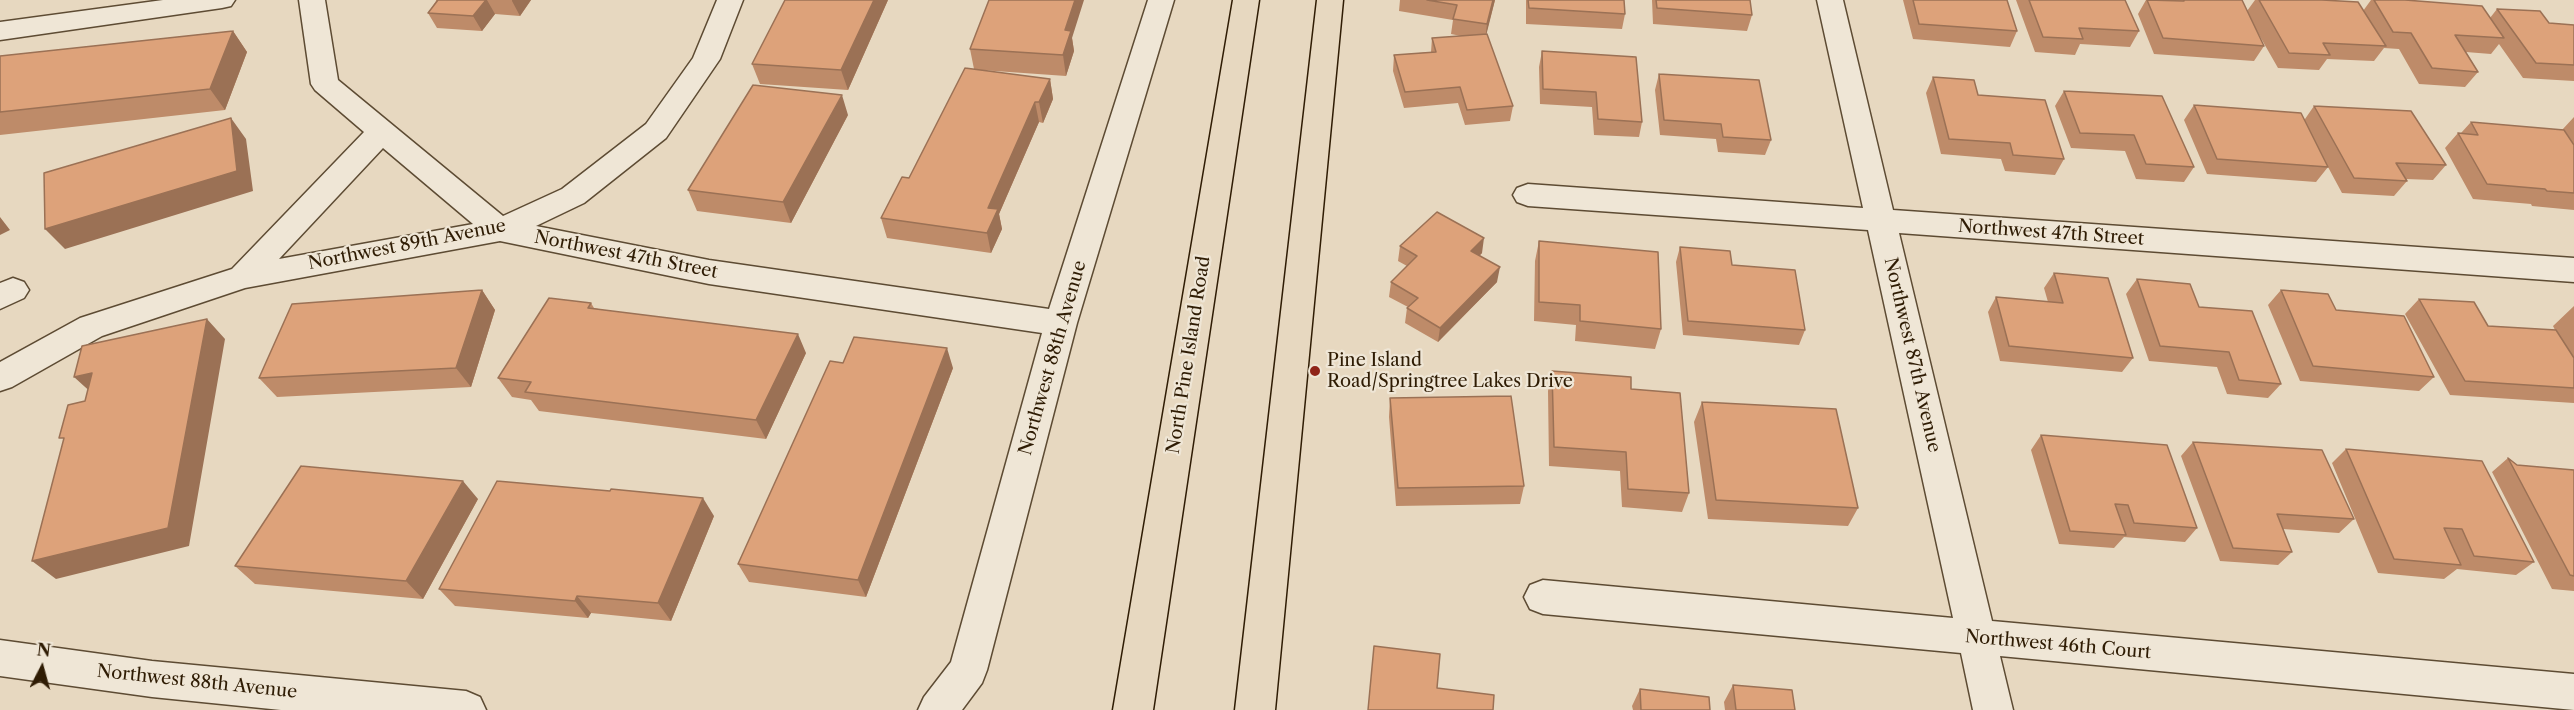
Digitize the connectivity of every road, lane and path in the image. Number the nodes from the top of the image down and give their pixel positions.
1 (222, 0) edge
2 (312, 0) edge
3 (730, 0) edge
4 (1161, 0) edge
5 (1246, 0) edge
6 (1330, 0) edge
7 (1830, 0) edge
8 (0, 31) edge
9 (382, 131) junction
10 (1528, 195) dead end
11 (1881, 220) junction
12 (500, 230) junction
13 (2574, 270) edge
14 (243, 277) junction
15 (1061, 322) junction
16 (0, 378) edge
17 (1543, 597) dead end
18 (1978, 638) junction
19 (0, 658) edge
20 (2574, 692) edge
21 (466, 710) edge
22 (938, 710) edge
23 (1133, 710) edge
24 (1255, 710) edge
25 (1993, 710) edge

1 - 8 street
2 - 9 street, Northwest 47th Street
3 - 12 street, Northwest 89th Avenue
4 - 15 street, Northwest 88th Avenue
5 - 23 main road, North Pine Island Road
6 - 24 main road
7 - 11 street, Northwest 87th Avenue
9 - 12 street, Northwest 47th Street
9 - 14 street
10 - 11 street, Northwest 47th Street
11 - 13 street, Northwest 47th Street
11 - 18 street, Northwest 87th Avenue
12 - 14 street, Northwest 89th Avenue
12 - 15 street, Northwest 47th Street
14 - 16 street, Northwest 89th Avenue
15 - 22 street, Northwest 88th Avenue
17 - 18 street, Northwest 46th Court
18 - 20 street, Northwest 46th Court
18 - 25 street, Northwest 87th Avenue
19 - 21 street, Northwest 88th Avenue

